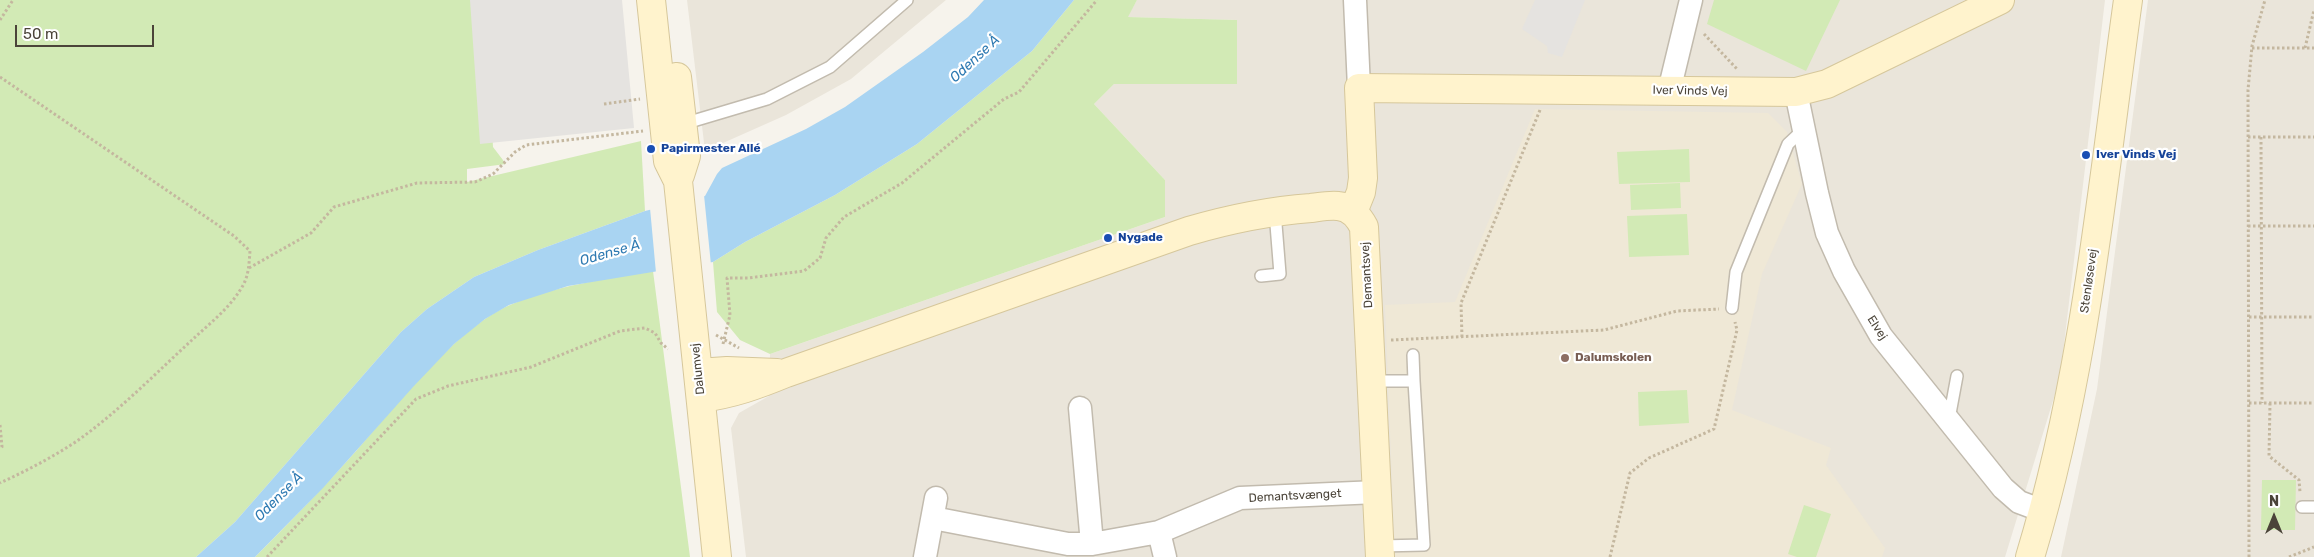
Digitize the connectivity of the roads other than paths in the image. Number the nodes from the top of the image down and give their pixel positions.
1 (651, 0) edge
2 (669, 0) edge
3 (907, 0) edge
4 (1355, 0) edge
5 (2000, 0) edge
6 (2128, 0) edge
7 (1689, 8) edge
8 (1359, 88) junction
9 (1669, 91) junction
10 (1796, 92) junction
11 (673, 126) junction
12 (1804, 129) junction
13 (1275, 210) junction
14 (1353, 212) junction
15 (1261, 276) dead end
16 (1732, 308) road end
17 (1413, 355) dead end
18 (1957, 376) dead end
19 (1372, 381) junction
20 (1414, 381) junction
21 (700, 386) junction
22 (1080, 408) dead end
23 (1949, 419) junction
24 (1377, 492) junction
25 (2044, 511) junction
26 (1159, 532) junction
27 (1092, 544) junction
28 (1380, 552) edge
29 (717, 557) edge
30 (925, 557) edge
31 (1164, 557) edge
32 (2030, 557) edge

1 - 11 street, Dalumvej
2 - 11 street, Dalumvej
3 - 11 lane
4 - 8 street
5 - 10 street, Iver Vinds Vej
6 - 25 street, Stenløsevej
7 - 9 street
8 - 9 street, Iver Vinds Vej
8 - 14 street
9 - 10 street, Iver Vinds Vej
10 - 12 street, Elvej
11 - 21 street, Dalumvej
12 - 16 lane
12 - 23 street, Elvej
13 - 14 street
13 - 15 lane
13 - 21 street
14 - 19 street, Demantsvej
17 - 20 lane
18 - 23 lane
19 - 20 lane
19 - 24 street, Demantsvej
20 - 28 lane
21 - 29 street, Dalumvej
22 - 27 street
23 - 25 street, Elvej
24 - 26 street, Demantsvænget
24 - 28 street, Demantsvej
25 - 32 street, Stenløsevej
26 - 27 street, Demantsvænget
26 - 31 street
27 - 30 street, Demantsvænget

